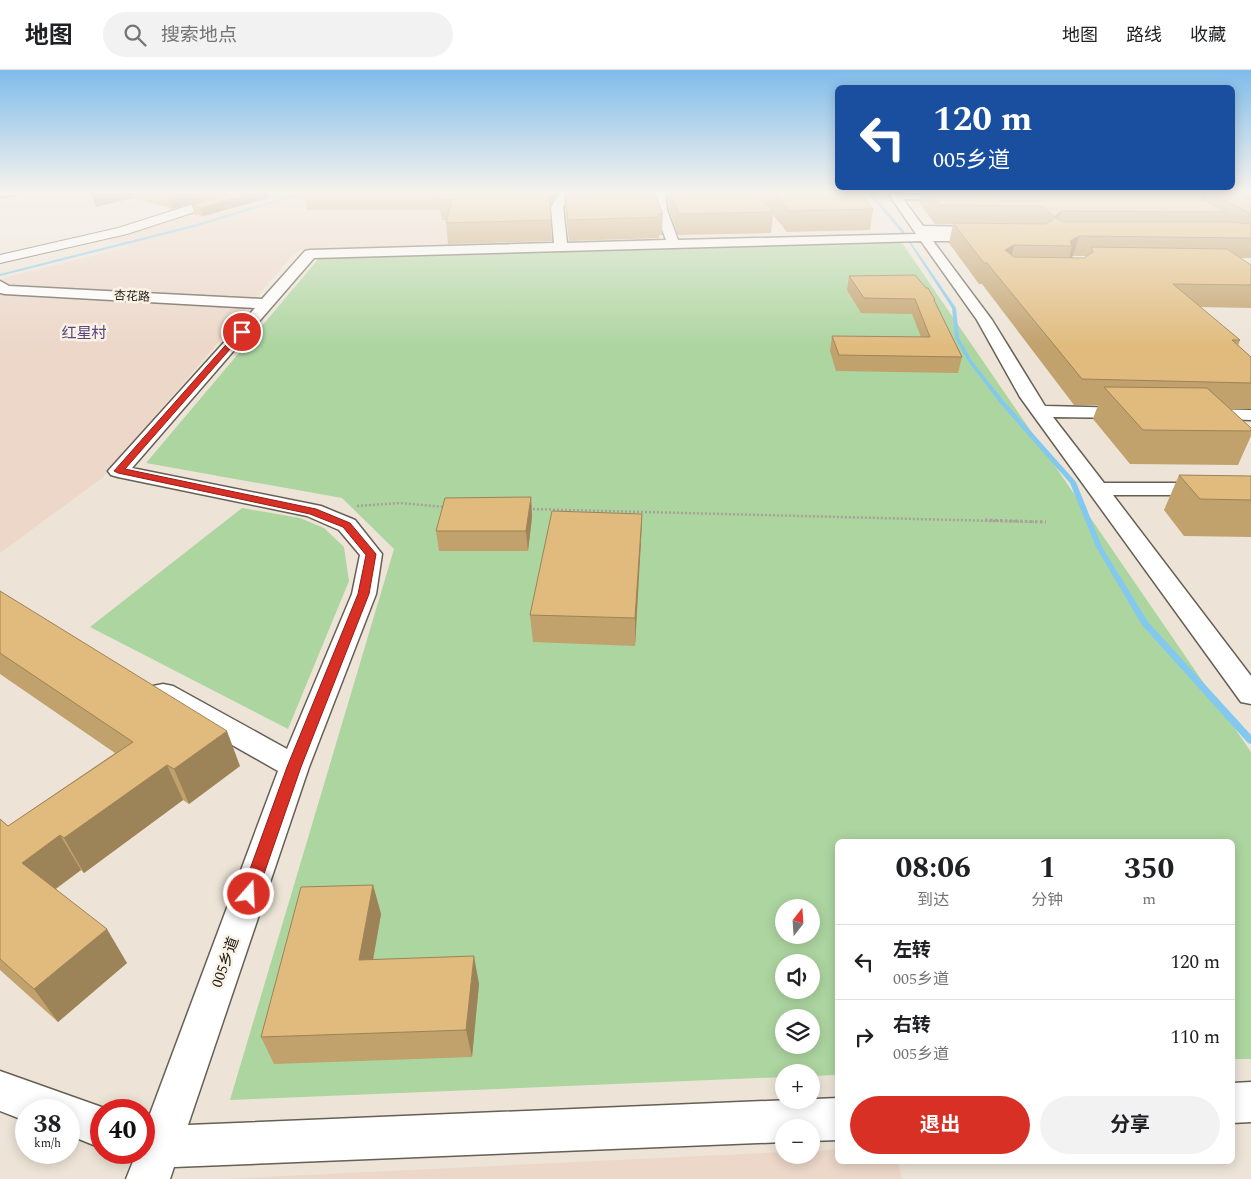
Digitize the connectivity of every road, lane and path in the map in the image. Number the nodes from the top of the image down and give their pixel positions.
1 (32, 244) edge
2 (66, 244) edge
3 (561, 244) edge
4 (673, 244) joint
5 (682, 244) edge
6 (929, 244) edge
7 (561, 247) junction
8 (0, 251) edge
9 (0, 259) edge
10 (2, 289) edge
11 (266, 304) junction
12 (1039, 411) junction
13 (1145, 413) edge
14 (1184, 414) edge
15 (1251, 415) edge
16 (1096, 488) junction
17 (1251, 489) edge
18 (449, 507) edge
19 (529, 509) edge
20 (328, 518) junction
21 (1046, 522) dead end
22 (138, 679) edge
23 (1251, 695) edge
24 (294, 767) junction
25 (0, 1091) edge
26 (23, 1099) edge
27 (1251, 1102) edge
28 (1235, 1103) edge
29 (835, 1119) edge
30 (155, 1142) edge
31 (155, 1156) edge

1 - 8 highway
2 - 9 highway
3 - 7 street
4 - 5 street, 005乡道
4 - 7 street, 005乡道
6 - 12 street
7 - 11 street, 005乡道
10 - 11 street, 杏花路
11 - 20 street, 005乡道
12 - 13 street
12 - 16 street
14 - 15 street
16 - 17 street
16 - 23 street
18 - 20 path
19 - 21 path
20 - 24 street, 005乡道
22 - 24 street
24 - 30 street, 005乡道
25 - 26 street
27 - 28 street
29 - 31 street

